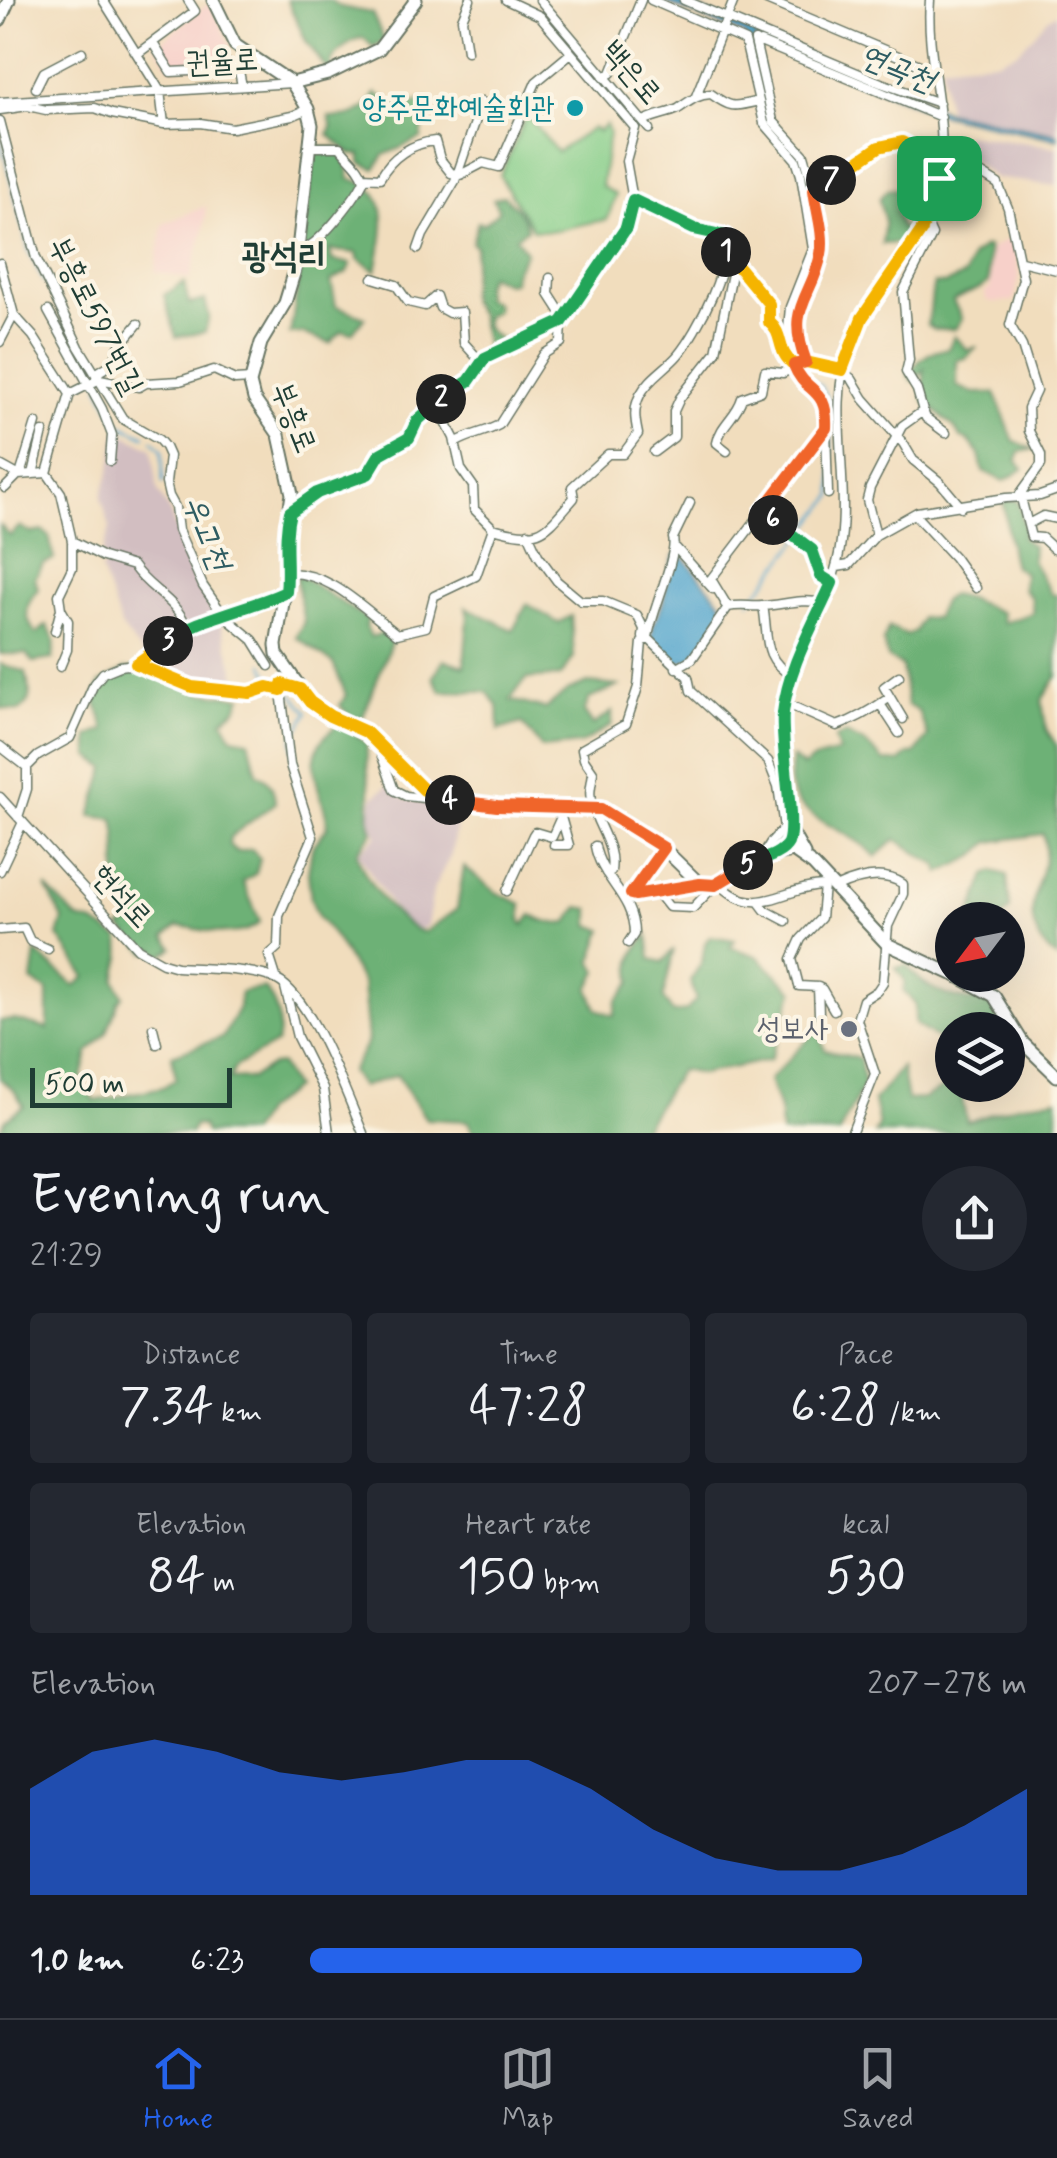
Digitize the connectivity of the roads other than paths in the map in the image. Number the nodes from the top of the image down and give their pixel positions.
1 (8, 0) edge
2 (103, 0) edge
3 (188, 0) edge
4 (213, 0) edge
5 (416, 0) edge
6 (470, 0) edge
7 (506, 0) edge
8 (640, 0) edge
9 (651, 0) edge
10 (684, 0) edge
11 (734, 0) edge
12 (766, 0) edge
13 (930, 0) edge
14 (543, 1) edge
15 (536, 13) junction
16 (0, 17) edge
17 (727, 18) junction
18 (723, 29) junction
19 (154, 44) junction
20 (753, 44) junction
21 (467, 51) dead end
22 (82, 52) dead end
23 (571, 53) junction
24 (136, 54) junction
25 (934, 71) junction
26 (604, 76) junction
27 (294, 81) junction
28 (242, 86) junction
29 (36, 88) dead end
30 (160, 91) junction
31 (696, 96) junction
32 (0, 102) edge
33 (482, 102) dead end
34 (758, 102) junction
35 (939, 103) junction
36 (305, 105) junction
37 (0, 110) edge
38 (941, 117) junction
39 (0, 122) edge
40 (164, 124) junction
41 (647, 125) junction
42 (636, 130) junction
43 (311, 147) junction
44 (942, 149) junction
45 (940, 174) junction
46 (457, 175) junction
47 (364, 176) junction
48 (814, 190) junction
49 (633, 200) junction
50 (926, 222) junction
51 (299, 250) junction
52 (418, 250) dead end
53 (726, 252) junction
54 (908, 254) junction
55 (1021, 261) junction
56 (0, 263) edge
57 (734, 264) junction
58 (914, 266) junction
59 (1057, 270) edge
60 (373, 278) dead end
61 (550, 278) dead end
62 (793, 296) junction
63 (769, 305) junction
64 (48, 311) dead end
65 (14, 316) junction
66 (564, 321) junction
67 (138, 324) dead end
68 (0, 342) edge
69 (480, 362) junction
70 (801, 363) junction
71 (842, 370) junction
72 (251, 379) junction
73 (94, 382) junction
74 (70, 394) junction
75 (430, 406) junction
76 (923, 411) junction
77 (36, 423) dead end
78 (826, 428) junction
79 (43, 432) dead end
80 (946, 433) dead end
81 (896, 437) junction
82 (455, 443) junction
83 (727, 451) dead end
84 (654, 452) dead end
85 (110, 462) dead end
86 (0, 465) edge
87 (47, 473) junction
88 (33, 474) junction
89 (19, 475) junction
90 (5, 488) dead end
91 (1057, 490) edge
92 (828, 494) dead end
93 (1020, 497) junction
94 (690, 502) dead end
95 (960, 506) junction
96 (290, 512) junction
97 (762, 512) junction
98 (914, 514) junction
99 (1057, 520) edge
100 (1028, 524) junction
101 (493, 528) junction
102 (528, 532) junction
103 (876, 536) junction
104 (72, 541) junction
105 (676, 548) junction
106 (1054, 549) dead end
107 (836, 567) junction
108 (288, 573) junction
109 (832, 583) junction
110 (976, 588) dead end
111 (286, 592) junction
112 (823, 603) junction
113 (764, 606) junction
114 (728, 607) junction
115 (61, 609) junction
116 (222, 617) junction
117 (188, 626) junction
118 (55, 631) dead end
119 (645, 640) junction
120 (277, 654) junction
121 (136, 664) junction
122 (269, 666) junction
123 (60, 667) dead end
124 (676, 668) junction
125 (792, 676) junction
126 (899, 676) dead end
127 (282, 687) junction
128 (300, 689) junction
129 (890, 698) junction
130 (785, 702) junction
131 (880, 704) junction
132 (903, 719) dead end
133 (900, 733) dead end
134 (378, 744) junction
135 (0, 746) edge
136 (27, 767) junction
137 (0, 797) edge
138 (443, 799) junction
139 (592, 808) junction
140 (561, 812) junction
141 (20, 819) junction
142 (791, 828) junction
143 (554, 845) dead end
144 (595, 846) dead end
145 (664, 848) junction
146 (793, 851) junction
147 (778, 852) junction
148 (761, 859) junction
149 (813, 865) junction
150 (0, 871) edge
151 (606, 873) junction
152 (700, 884) junction
153 (717, 884) junction
154 (829, 885) junction
155 (507, 891) dead end
156 (658, 893) junction
157 (628, 896) junction
158 (759, 902) junction
159 (786, 921) dead end
160 (0, 930) edge
161 (628, 943) dead end
162 (887, 944) junction
163 (48, 949) dead end
164 (935, 965) edge
165 (277, 980) junction
166 (286, 987) junction
167 (818, 988) junction
168 (987, 992) edge
169 (834, 1010) dead end
170 (819, 1014) dead end
171 (153, 1028) dead end
172 (157, 1044) dead end
173 (1057, 1076) edge
174 (326, 1131) edge
175 (852, 1132) edge
176 (363, 1133) edge

1 - 16 main road
2 - 24 street
3 - 19 street
4 - 27 main road, 부흥로
5 - 27 main road, 권율로
6 - 21 street
7 - 15 street
8 - 26 street
9 - 18 street
10 - 17 street
11 - 17 street
12 - 25 street
13 - 25 street
14 - 15 street
14 - 26 street, 백은로
15 - 23 street
17 - 18 street
17 - 35 street
18 - 20 street
18 - 31 street
19 - 24 street
19 - 28 street
20 - 34 street
20 - 38 street
20 - 48 street
22 - 29 street
23 - 26 street
23 - 46 street
24 - 30 street
25 - 35 street
26 - 41 street, 백은로
26 - 42 street
27 - 28 street, 권율로
27 - 36 main road, 부흥로
28 - 30 street, 권율로
30 - 32 street, 권율로
30 - 40 street
31 - 34 street
31 - 41 street
33 - 46 street
34 - 62 street
35 - 38 street
36 - 40 street
36 - 43 main road, 부흥로
37 - 40 street
38 - 44 street
39 - 73 street, 부흥로597번길
41 - 42 street
42 - 49 street
43 - 47 street
43 - 51 main road, 부흥로
44 - 45 street
44 - 55 street
45 - 48 street
45 - 50 street
46 - 47 street
46 - 52 street
47 - 51 street
48 - 70 street
49 - 53 street
49 - 66 street
50 - 54 street
50 - 58 street
51 - 72 main road, 부흥로
53 - 57 street
53 - 102 street
54 - 58 street
54 - 71 street
55 - 59 street
55 - 93 street
56 - 65 street
57 - 63 street
57 - 84 street
58 - 76 street
60 - 69 street
61 - 66 street
62 - 63 street
62 - 70 street
63 - 70 street
64 - 73 street
65 - 68 street
65 - 74 street
66 - 69 street
66 - 82 street
67 - 73 street
69 - 75 street
70 - 71 street
70 - 78 street
70 - 83 street
71 - 81 street
71 - 107 street
72 - 73 street
72 - 96 main road, 부흥로
73 - 74 street
73 - 85 street
73 - 116 street, 부흥로597번길
74 - 87 street
75 - 82 street
75 - 96 street
76 - 80 street
76 - 81 street
77 - 89 street
78 - 92 street
78 - 97 street
79 - 88 street
81 - 95 street
81 - 103 street
82 - 101 street
86 - 89 street
87 - 88 street
87 - 104 street
88 - 89 street
89 - 90 street
91 - 93 street
93 - 95 street
93 - 100 street
94 - 105 street
95 - 98 street
96 - 108 main road, 부흥로
97 - 109 street
97 - 114 street
98 - 103 street
98 - 110 street
99 - 100 street
100 - 106 street
101 - 102 street
101 - 108 street
102 - 119 street
103 - 107 street
104 - 115 street
104 - 117 street
105 - 114 street
105 - 119 street
107 - 109 street
108 - 111 main road, 부흥로
109 - 112 street
111 - 116 street
111 - 120 main road, 부흥로
112 - 113 street
112 - 125 street
113 - 114 street
113 - 125 street
114 - 124 street
115 - 118 street
115 - 123 street
116 - 117 street
116 - 122 street, 부흥로597번길
117 - 121 street
119 - 124 street
119 - 139 street
120 - 122 street
120 - 128 main road
121 - 127 street
121 - 136 street
122 - 127 street, 부흥로597번길
124 - 148 street
125 - 130 street
126 - 129 street
127 - 128 street
127 - 165 street
128 - 134 main road
129 - 131 street
129 - 132 street
130 - 131 street
130 - 142 street
131 - 133 street
134 - 138 main road
134 - 138 street
135 - 136 street
136 - 141 street
137 - 141 street, 현석로
138 - 140 main road
139 - 140 main road
139 - 145 main road
139 - 151 street
140 - 143 street
140 - 155 street
141 - 150 street
141 - 165 street, 현석로
142 - 146 street
142 - 147 main road
142 - 149 main road
144 - 151 street
145 - 152 main road
145 - 157 street
146 - 147 main road
146 - 149 main road
147 - 148 main road
148 - 153 main road
149 - 154 main road
151 - 157 street
152 - 153 main road
152 - 156 street
153 - 156 street
153 - 158 street
154 - 158 street
154 - 162 main road
154 - 162 street
154 - 167 street
156 - 157 street
157 - 161 street
158 - 159 street
160 - 163 street
162 - 164 main road
162 - 175 street
165 - 166 street
166 - 174 street
166 - 176 street
167 - 169 street
167 - 170 street
168 - 173 main road
171 - 172 street

